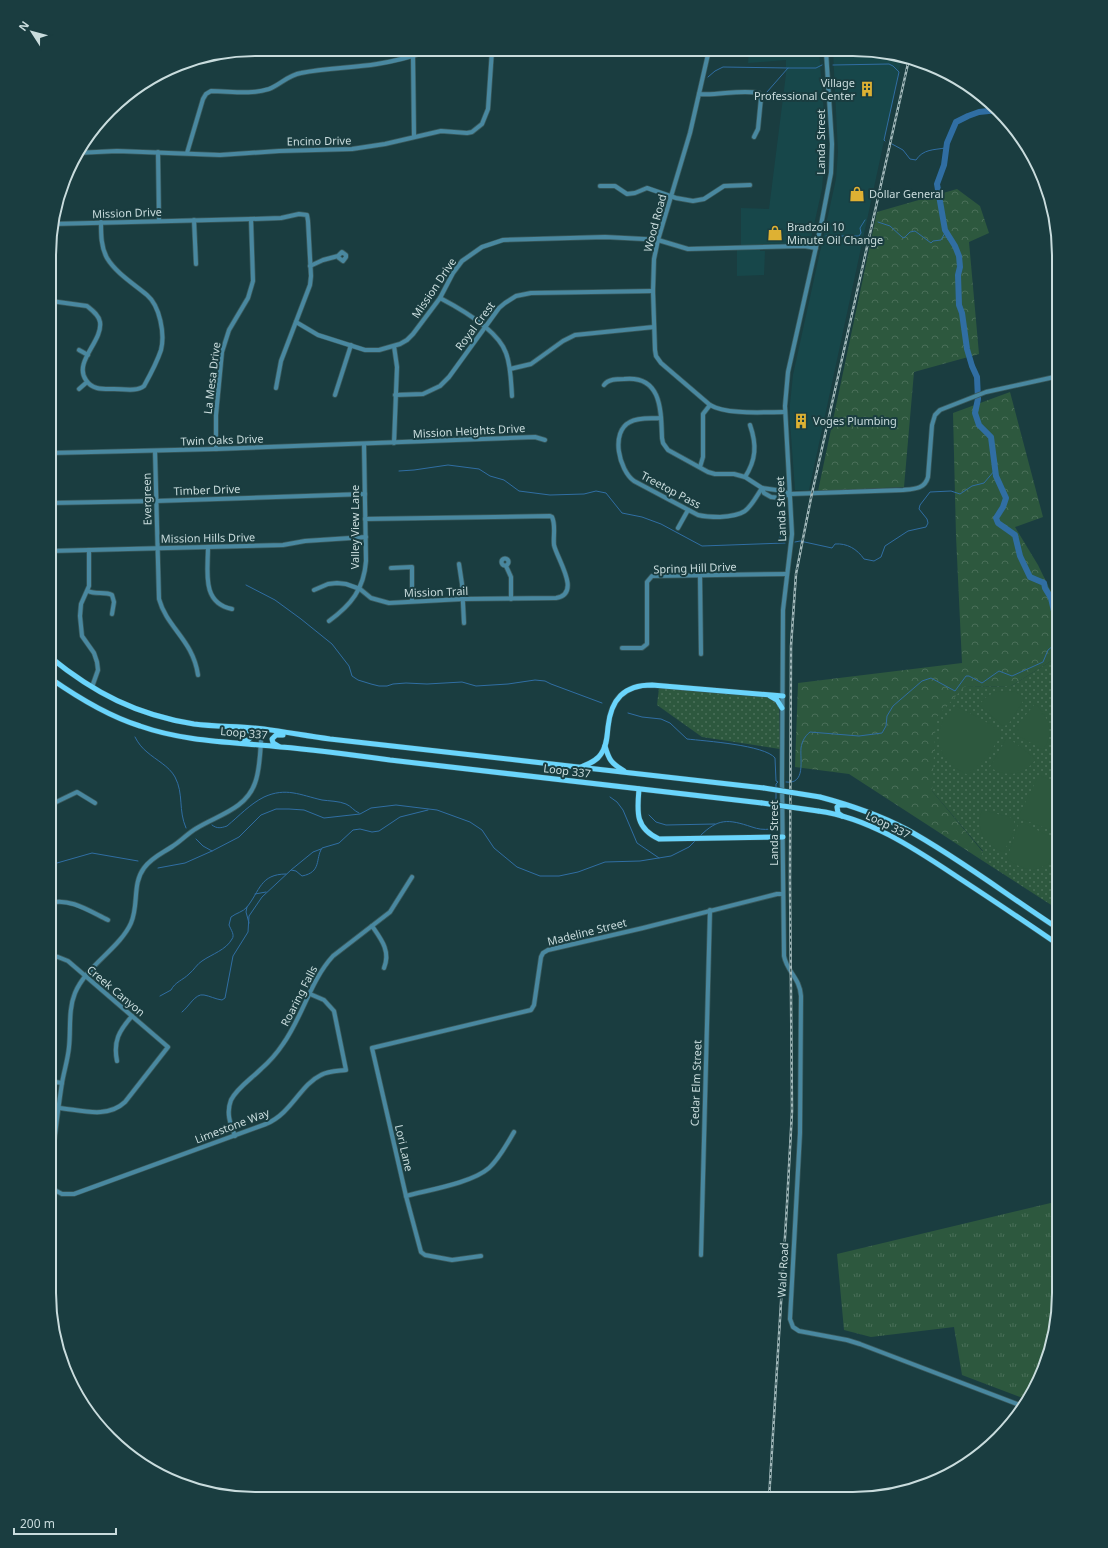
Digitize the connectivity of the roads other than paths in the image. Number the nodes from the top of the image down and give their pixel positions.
1 (413, 56) joint
2 (492, 56) edge
3 (708, 56) edge
4 (826, 56) edge
5 (699, 94) junction
6 (414, 136) junction
7 (754, 137) dead end
8 (158, 152) junction
9 (85, 153) edge
10 (187, 154) junction
11 (750, 185) dead end
12 (600, 186) dead end
13 (671, 196) junction
14 (251, 219) junction
15 (159, 220) junction
16 (194, 220) junction
17 (101, 222) junction
18 (59, 224) edge
19 (658, 240) junction
20 (816, 248) junction
21 (338, 256) dead end
22 (196, 264) dead end
23 (310, 266) junction
24 (653, 291) junction
25 (440, 298) junction
26 (56, 302) edge
27 (296, 322) junction
28 (484, 327) junction
29 (654, 328) junction
30 (350, 346) junction
31 (394, 346) junction
32 (79, 350) dead end
33 (88, 355) junction
34 (510, 369) junction
35 (1052, 378) edge
36 (87, 382) junction
37 (604, 385) dead end
38 (276, 388) dead end
39 (79, 389) dead end
40 (335, 395) dead end
41 (395, 395) junction
42 (512, 396) dead end
43 (710, 405) junction
44 (785, 412) junction
45 (661, 418) junction
46 (750, 425) dead end
47 (545, 440) dead end
48 (394, 443) junction
49 (364, 444) junction
50 (216, 449) junction
51 (155, 451) junction
52 (56, 453) edge
53 (700, 467) junction
54 (745, 478) junction
55 (762, 488) junction
56 (773, 490) junction
57 (365, 494) junction
58 (790, 494) junction
59 (771, 497) junction
60 (156, 501) junction
61 (56, 503) edge
62 (688, 510) junction
63 (365, 520) junction
64 (678, 528) dead end
65 (366, 537) junction
66 (208, 547) junction
67 (157, 548) junction
68 (89, 550) junction
69 (56, 551) edge
70 (459, 564) dead end
71 (506, 566) dead end
72 (392, 568) dead end
73 (787, 574) junction
74 (700, 575) junction
75 (360, 589) junction
76 (314, 590) dead end
77 (88, 591) junction
78 (463, 599) junction
79 (511, 599) junction
80 (412, 601) junction
81 (232, 609) dead end
82 (112, 614) dead end
83 (329, 621) dead end
84 (464, 623) dead end
85 (622, 648) dead end
86 (700, 654) dead end
87 (56, 661) edge
88 (198, 674) dead end
89 (56, 682) edge
90 (92, 687) junction
91 (768, 695) junction
92 (783, 696) junction
93 (782, 708) junction
94 (242, 728) junction
95 (262, 729) junction
96 (292, 734) junction
97 (227, 742) junction
98 (260, 745) junction
99 (605, 746) junction
100 (281, 747) junction
101 (580, 767) junction
102 (626, 772) junction
103 (639, 789) junction
104 (56, 802) edge
105 (95, 803) dead end
106 (850, 805) junction
107 (844, 817) junction
108 (783, 837) junction
109 (412, 877) dead end
110 (783, 894) junction
111 (56, 902) edge
112 (710, 910) junction
113 (108, 920) dead end
114 (1052, 924) edge
115 (372, 926) junction
116 (1052, 940) edge
117 (56, 957) edge
118 (384, 968) dead end
119 (790, 970) joint
120 (85, 976) junction
121 (310, 994) junction
122 (132, 1016) junction
123 (372, 1048) joint
124 (117, 1061) dead end
125 (56, 1082) edge
126 (62, 1083) junction
127 (59, 1108) junction
128 (56, 1129) edge
129 (514, 1132) dead end
130 (235, 1136) junction
131 (56, 1191) edge
132 (406, 1196) junction
133 (701, 1255) dead end
134 (481, 1256) dead end
135 (1017, 1404) edge

1 - 6 street
1 - 10 street
2 - 6 street, Encino Drive
3 - 5 street, Wood Road
4 - 20 street, Landa Street
5 - 7 street
5 - 13 street, Wood Road
6 - 10 street, Encino Drive
8 - 9 street, Encino Drive
8 - 10 street, Encino Drive
8 - 15 street
11 - 13 street
12 - 13 street
13 - 19 street, Wood Road
14 - 16 street, Mission Drive
14 - 23 street, Mission Drive
14 - 50 street, La Mesa Drive
15 - 16 street, Mission Drive
15 - 17 street, Mission Drive
16 - 22 street
17 - 18 street, Mission Drive
17 - 36 street
19 - 20 street, Mission Drive
19 - 24 street, Wood Road
19 - 25 street, Mission Drive
20 - 44 street, Landa Street
21 - 23 street
23 - 27 street, Mission Drive
24 - 28 street, Royal Crest
24 - 29 street, Wood Road
25 - 28 street
25 - 31 street, Mission Drive
26 - 33 street
27 - 30 street, Mission Drive
27 - 38 street
28 - 34 street
28 - 41 street, Royal Crest
29 - 34 street
29 - 43 street, Wood Road
30 - 31 street, Mission Drive
30 - 40 street
31 - 41 street
32 - 33 street
33 - 36 street
34 - 42 street
35 - 58 street
36 - 39 street
37 - 45 street
41 - 48 street
43 - 44 street
43 - 53 street
44 - 58 street, Landa Street
45 - 53 street
45 - 62 street, Treetop Pass
46 - 54 street
47 - 48 street, Mission Heights Drive
48 - 49 street, Twin Oaks Drive
49 - 50 street, Twin Oaks Drive
49 - 57 street, Valley View Lane
50 - 51 street, Twin Oaks Drive
51 - 52 street, Twin Oaks Drive
51 - 60 street, Evergreen
53 - 54 street
54 - 55 street
55 - 56 street
55 - 59 street
55 - 62 street, Treetop Pass
56 - 58 street
56 - 59 street
57 - 60 street, Timber Drive
57 - 63 street, Valley View Lane
58 - 59 street
58 - 73 street, Landa Street
60 - 61 street, Timber Drive
60 - 67 street, Evergreen
62 - 64 street
63 - 65 street, Valley View Lane
63 - 79 street, Mission Trail
65 - 66 street, Mission Hills Drive
65 - 75 street, Valley View Lane
66 - 67 street, Mission Hills Drive
66 - 81 street
67 - 68 street, Mission Hills Drive
67 - 88 street, Evergreen
68 - 69 street, Mission Hills Drive
68 - 77 street
70 - 78 street
71 - 79 street
72 - 80 street
73 - 74 street, Spring Hill Drive
73 - 92 street, Landa Street
74 - 85 street, Spring Hill Drive
74 - 86 street
75 - 76 street, Mission Trail
75 - 80 street, Mission Trail
75 - 83 street, Valley View Lane
77 - 82 street
77 - 90 street
78 - 79 street, Mission Trail
78 - 80 street, Mission Trail
78 - 84 street
87 - 90 main road, Loop 337
89 - 97 main road, Loop 337
90 - 94 main road, Loop 337
91 - 92 main road
91 - 93 main road
91 - 99 main road
92 - 93 street, Landa Street
93 - 108 street, Landa Street
94 - 95 main road, Loop 337
94 - 97 main road
95 - 96 main road, Loop 337
95 - 98 street
96 - 100 main road
96 - 101 main road, Loop 337
97 - 98 main road, Loop 337
98 - 100 main road, Loop 337
98 - 120 street
99 - 101 main road
99 - 102 main road
100 - 103 main road, Loop 337
101 - 102 main road, Loop 337
102 - 106 main road, Loop 337, bridge
103 - 107 main road, Loop 337, bridge
103 - 108 main road
104 - 105 street
106 - 107 main road
106 - 114 main road, Loop 337
107 - 116 main road, Loop 337
108 - 110 street, Landa Street
109 - 115 street, Roaring Falls
110 - 112 street, Madeline Street
110 - 119 street, Landa Street
111 - 113 street
112 - 123 street, Madeline Street
112 - 133 street, Cedar Elm Street
115 - 118 street
115 - 121 street, Roaring Falls
117 - 120 street, Creek Canyon
119 - 135 street, Wald Road
120 - 122 street, Creek Canyon
120 - 126 street
121 - 130 street, Roaring Falls
121 - 130 street, Limestone Way
122 - 124 street
122 - 127 street, Creek Canyon
123 - 132 street, Lori Lane
125 - 126 street
126 - 127 street
127 - 128 street
129 - 132 street
130 - 131 street, Limestone Way
132 - 134 street, Lori Lane

